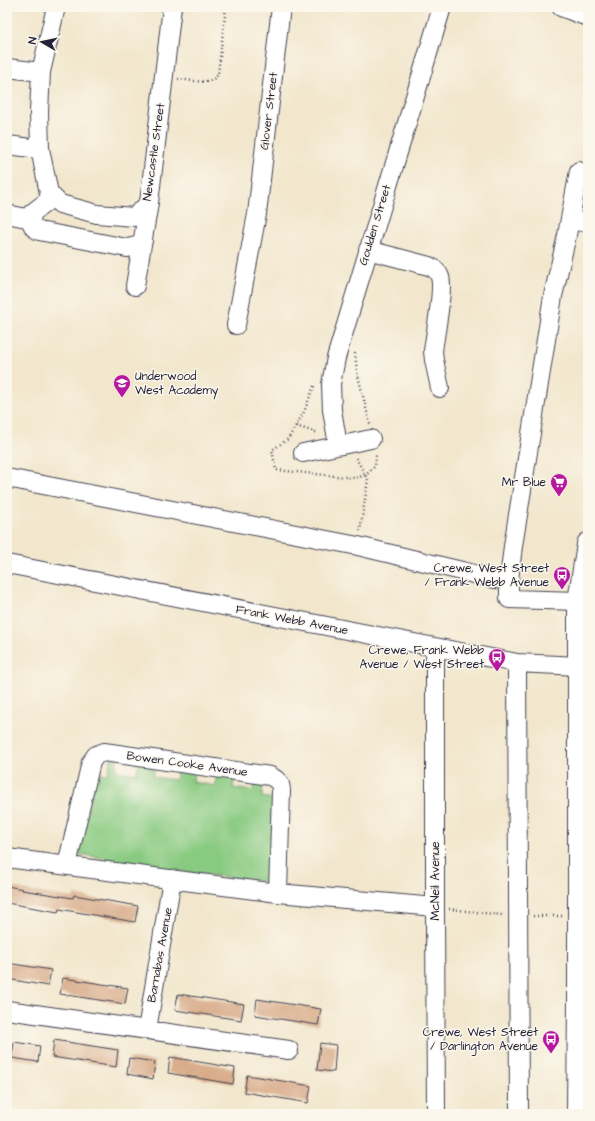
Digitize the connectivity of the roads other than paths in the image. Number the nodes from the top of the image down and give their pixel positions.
1 (56, 7) edge
2 (172, 7) edge
3 (281, 7) edge
4 (442, 7) edge
5 (561, 7) edge
6 (588, 17) edge
7 (7, 68) edge
8 (42, 72) junction
9 (7, 145) edge
10 (40, 149) junction
11 (579, 171) dead end
12 (57, 201) junction
13 (149, 203) junction
14 (7, 214) edge
15 (31, 219) junction
16 (570, 220) junction
17 (588, 223) edge
18 (143, 240) junction
19 (368, 250) junction
20 (135, 286) dead end
21 (236, 325) dead end
22 (440, 388) dead end
23 (373, 439) road end
24 (343, 444) junction
25 (303, 452) dead end
26 (7, 478) edge
27 (588, 544) edge
28 (7, 564) edge
29 (509, 580) junction
30 (583, 586) edge
31 (436, 647) junction
32 (517, 663) junction
33 (579, 666) junction
34 (7, 858) edge
35 (67, 865) junction
36 (172, 879) junction
37 (278, 893) junction
38 (435, 907) junction
39 (7, 1010) edge
40 (147, 1030) junction
41 (290, 1050) dead end
42 (436, 1114) edge
43 (518, 1114) edge
44 (578, 1114) edge

1 - 8 street
2 - 13 street, Newcastle Street
3 - 21 street, Glover Street
4 - 19 street, Goulden Street
5 - 6 street
7 - 8 street
8 - 10 street
9 - 10 street
10 - 12 street
11 - 16 street
12 - 13 street, Newcastle Street
12 - 15 street
13 - 18 street
14 - 15 street
15 - 18 street
16 - 17 street
16 - 29 street
18 - 20 street
19 - 22 street
19 - 24 street, Goulden Street
23 - 24 street
24 - 25 street
26 - 29 street
27 - 30 main road
28 - 31 street, Frank Webb Avenue
29 - 30 street
30 - 33 main road
31 - 32 street, Frank Webb Avenue
31 - 38 street, McNeil Avenue
32 - 33 street, Frank Webb Avenue
32 - 43 street
33 - 44 main road
34 - 35 street
35 - 36 street
35 - 37 street, Bowen Cooke Avenue
36 - 37 street
36 - 40 street, Barnabas Avenue
37 - 38 street
38 - 42 street, McNeil Avenue
39 - 40 street
40 - 41 street

